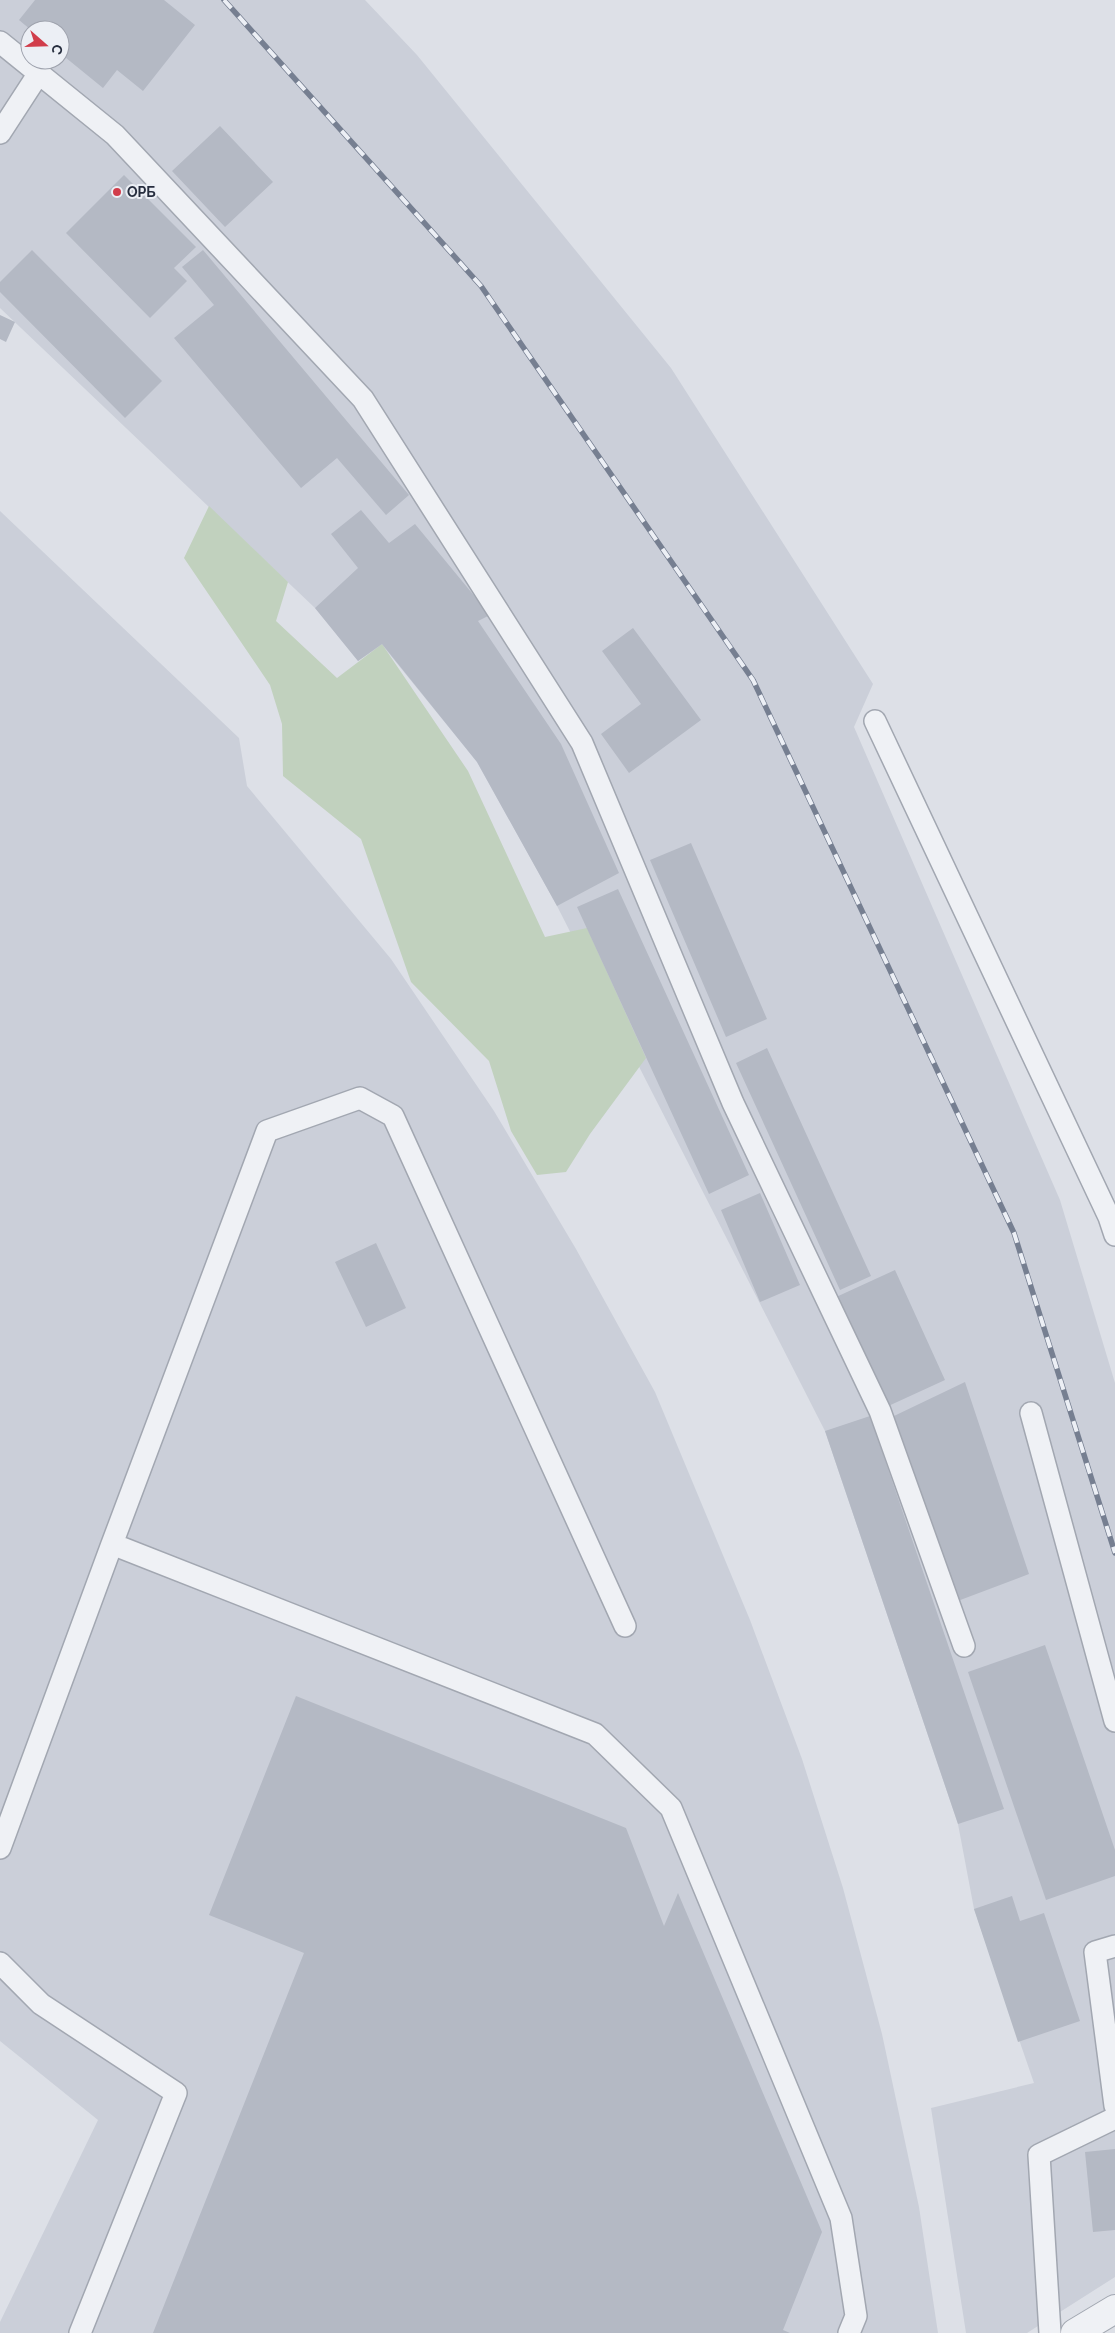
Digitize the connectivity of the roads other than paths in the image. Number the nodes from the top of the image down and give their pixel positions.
1 (0, 42) edge
2 (39, 73) junction
3 (0, 133) edge
4 (875, 721) dead end
5 (1115, 1235) edge
6 (1031, 1413) dead end
7 (112, 1544) junction
8 (625, 1626) dead end
9 (964, 1646) dead end
10 (1115, 1721) edge
11 (0, 1848) edge
12 (1115, 1946) edge
13 (0, 1963) edge
14 (1115, 2106) edge
15 (1115, 2118) edge
16 (1115, 2309) edge
17 (80, 2333) edge
18 (849, 2333) edge
19 (1050, 2333) edge
20 (1075, 2333) edge

1 - 2 lane
2 - 3 lane
2 - 9 lane
4 - 5 lane
6 - 10 lane
7 - 8 lane
7 - 11 lane
7 - 18 lane
12 - 14 lane
13 - 17 lane
15 - 19 lane
16 - 20 street

